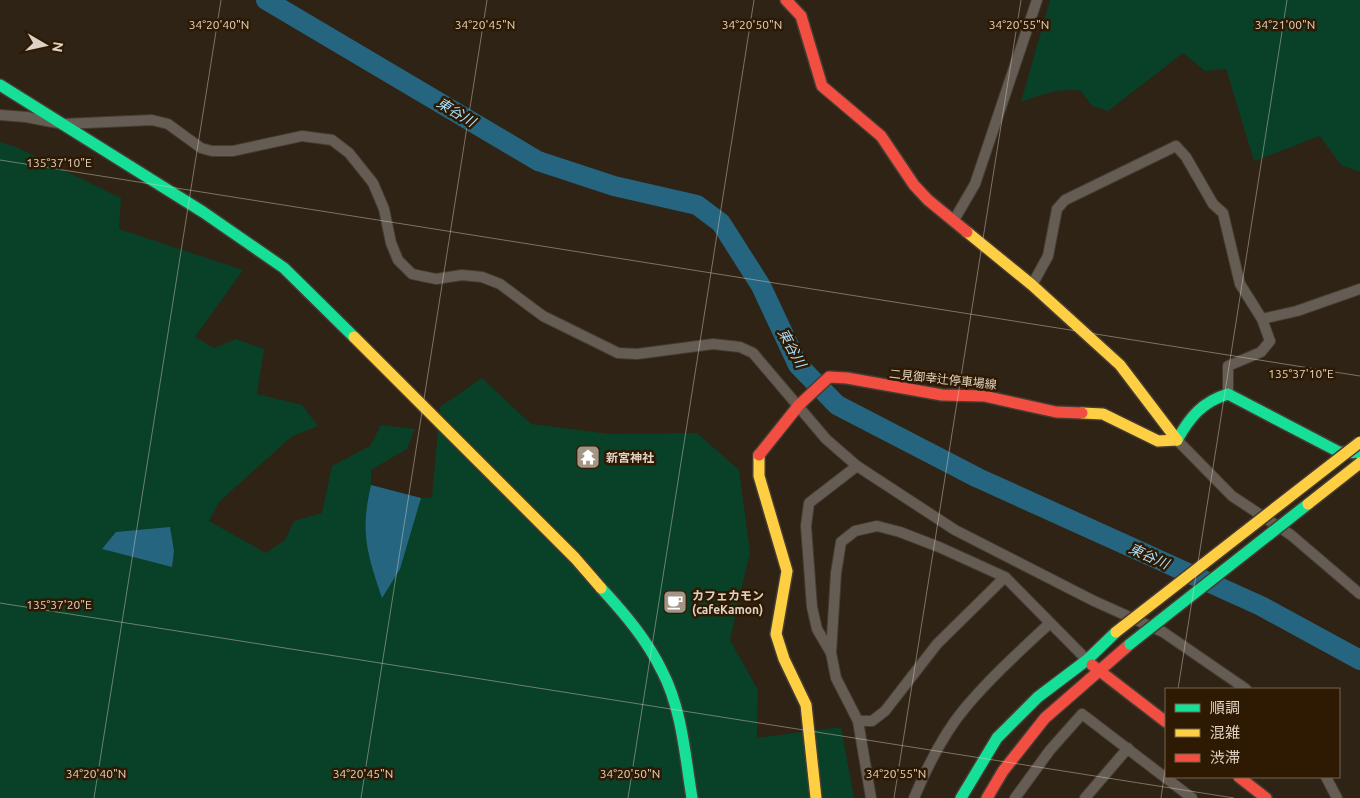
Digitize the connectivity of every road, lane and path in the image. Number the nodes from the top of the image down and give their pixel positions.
1 (786, 0) edge
2 (1037, 0) edge
3 (0, 86) edge
4 (0, 115) edge
5 (63, 124) junction
6 (954, 220) junction
7 (1032, 286) junction
8 (1360, 290) edge
9 (1262, 319) junction
10 (1228, 394) junction
11 (799, 405) junction
12 (1177, 440) junction
13 (1360, 442) edge
14 (1360, 453) edge
15 (1360, 463) edge
16 (857, 466) junction
17 (1005, 577) junction
18 (1360, 594) edge
19 (1050, 623) junction
20 (830, 653) junction
21 (1087, 660) junction
22 (1099, 672) junction
23 (1245, 688) edge
24 (858, 721) junction
25 (1165, 721) edge
26 (1128, 748) junction
27 (1165, 777) edge
28 (1166, 778) edge
29 (1240, 778) edge
30 (1327, 778) edge
31 (1087, 797) edge
32 (692, 798) edge
33 (816, 798) edge
34 (871, 798) edge
35 (914, 798) edge
36 (960, 798) edge
37 (987, 798) edge
38 (1015, 798) edge
39 (1192, 798) edge
40 (1266, 798) edge
41 (1337, 798) edge

1 - 6 street
2 - 6 street
3 - 5 street
4 - 5 street
5 - 11 street
5 - 32 street
6 - 7 street
7 - 9 street
7 - 12 street
8 - 9 street
9 - 10 street
10 - 12 street
10 - 14 street
11 - 12 street, 二見御幸辻停車場線
11 - 16 street
11 - 33 street, 二見御幸辻停車場線
12 - 18 street
13 - 21 street, bridge
15 - 22 street, bridge
16 - 20 street
16 - 23 street
17 - 19 street
17 - 20 street
17 - 24 street
19 - 21 street
19 - 35 street
20 - 24 street
21 - 22 street
21 - 36 street
22 - 25 street
22 - 37 street
24 - 34 street
26 - 27 street
26 - 31 street
26 - 38 street
28 - 39 street
29 - 40 street
30 - 41 street

